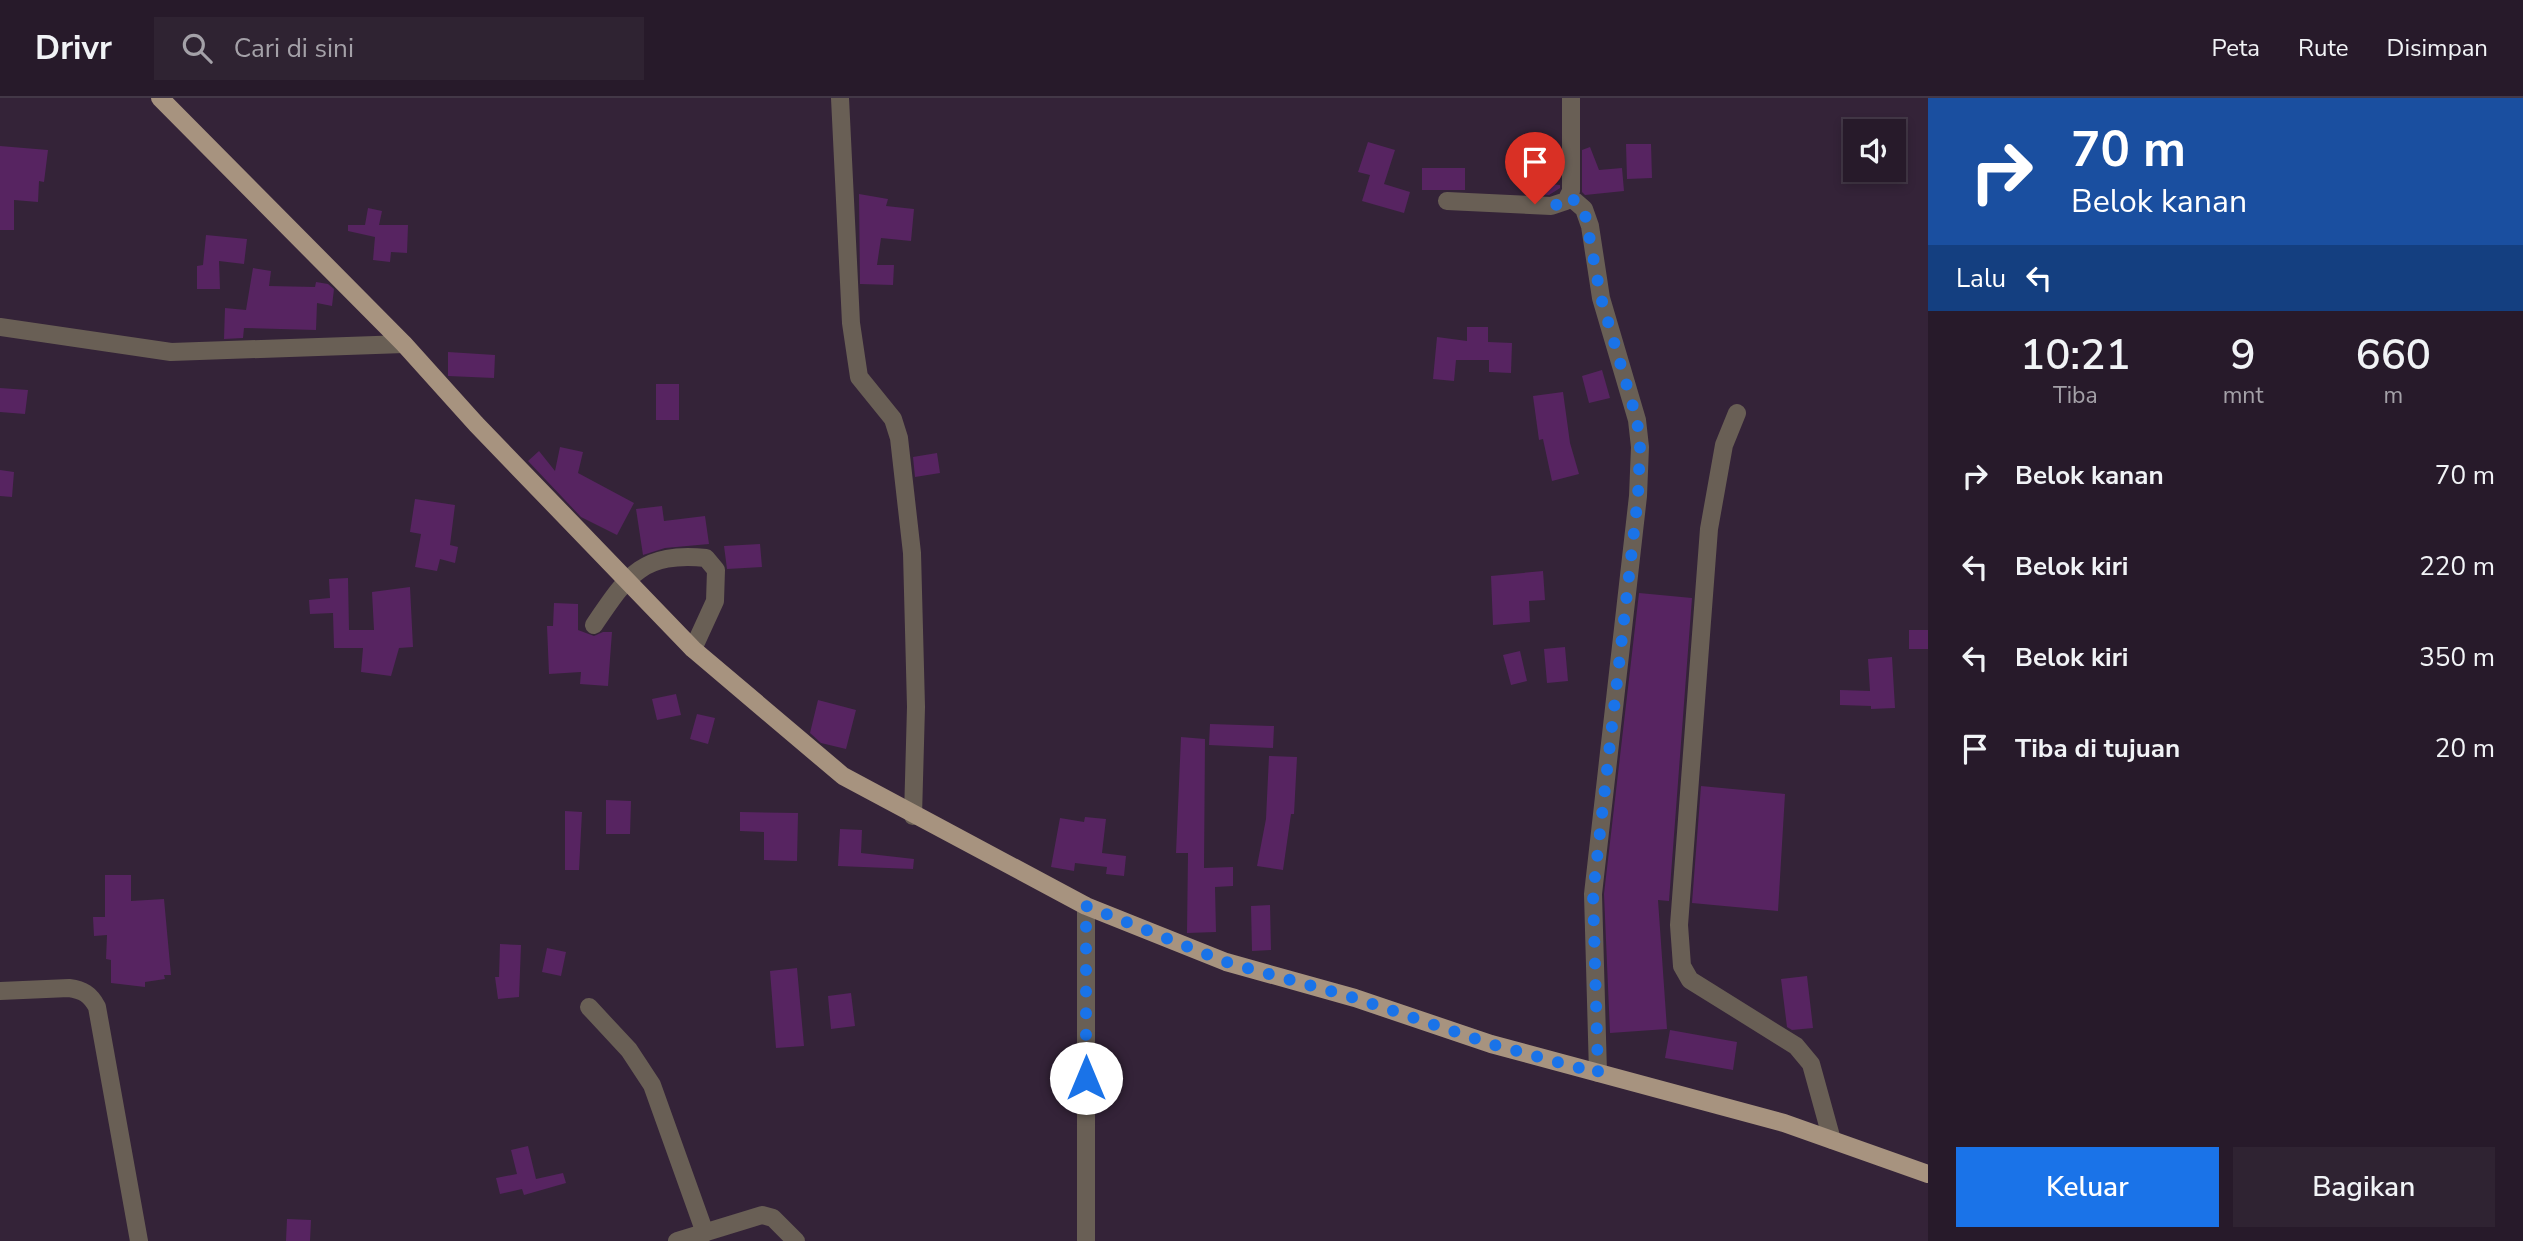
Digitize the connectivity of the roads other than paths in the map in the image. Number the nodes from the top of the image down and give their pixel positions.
1 (160, 98) edge
2 (840, 98) edge
3 (1571, 98) edge
4 (1569, 196) junction
5 (1447, 201) dead end
6 (0, 327) edge
7 (404, 344) junction
8 (1737, 413) dead end
9 (626, 582) junction
10 (594, 625) dead end
11 (693, 649) junction
12 (913, 816) junction
13 (1086, 906) junction
14 (0, 991) edge
15 (589, 1007) dead end
16 (1598, 1073) junction
17 (1832, 1140) junction
18 (1928, 1174) edge
19 (705, 1233) junction
20 (139, 1241) edge
21 (677, 1241) edge
22 (796, 1241) edge
23 (1086, 1241) edge

1 - 7 main road
2 - 12 street
3 - 4 street
4 - 5 street
4 - 16 street
6 - 7 street
7 - 9 main road
8 - 17 street
9 - 10 street
9 - 11 main road
9 - 11 street
11 - 12 main road
12 - 13 main road
13 - 16 main road
13 - 23 street
14 - 20 street
15 - 19 street
16 - 17 main road
17 - 18 main road
19 - 21 street
19 - 22 street

